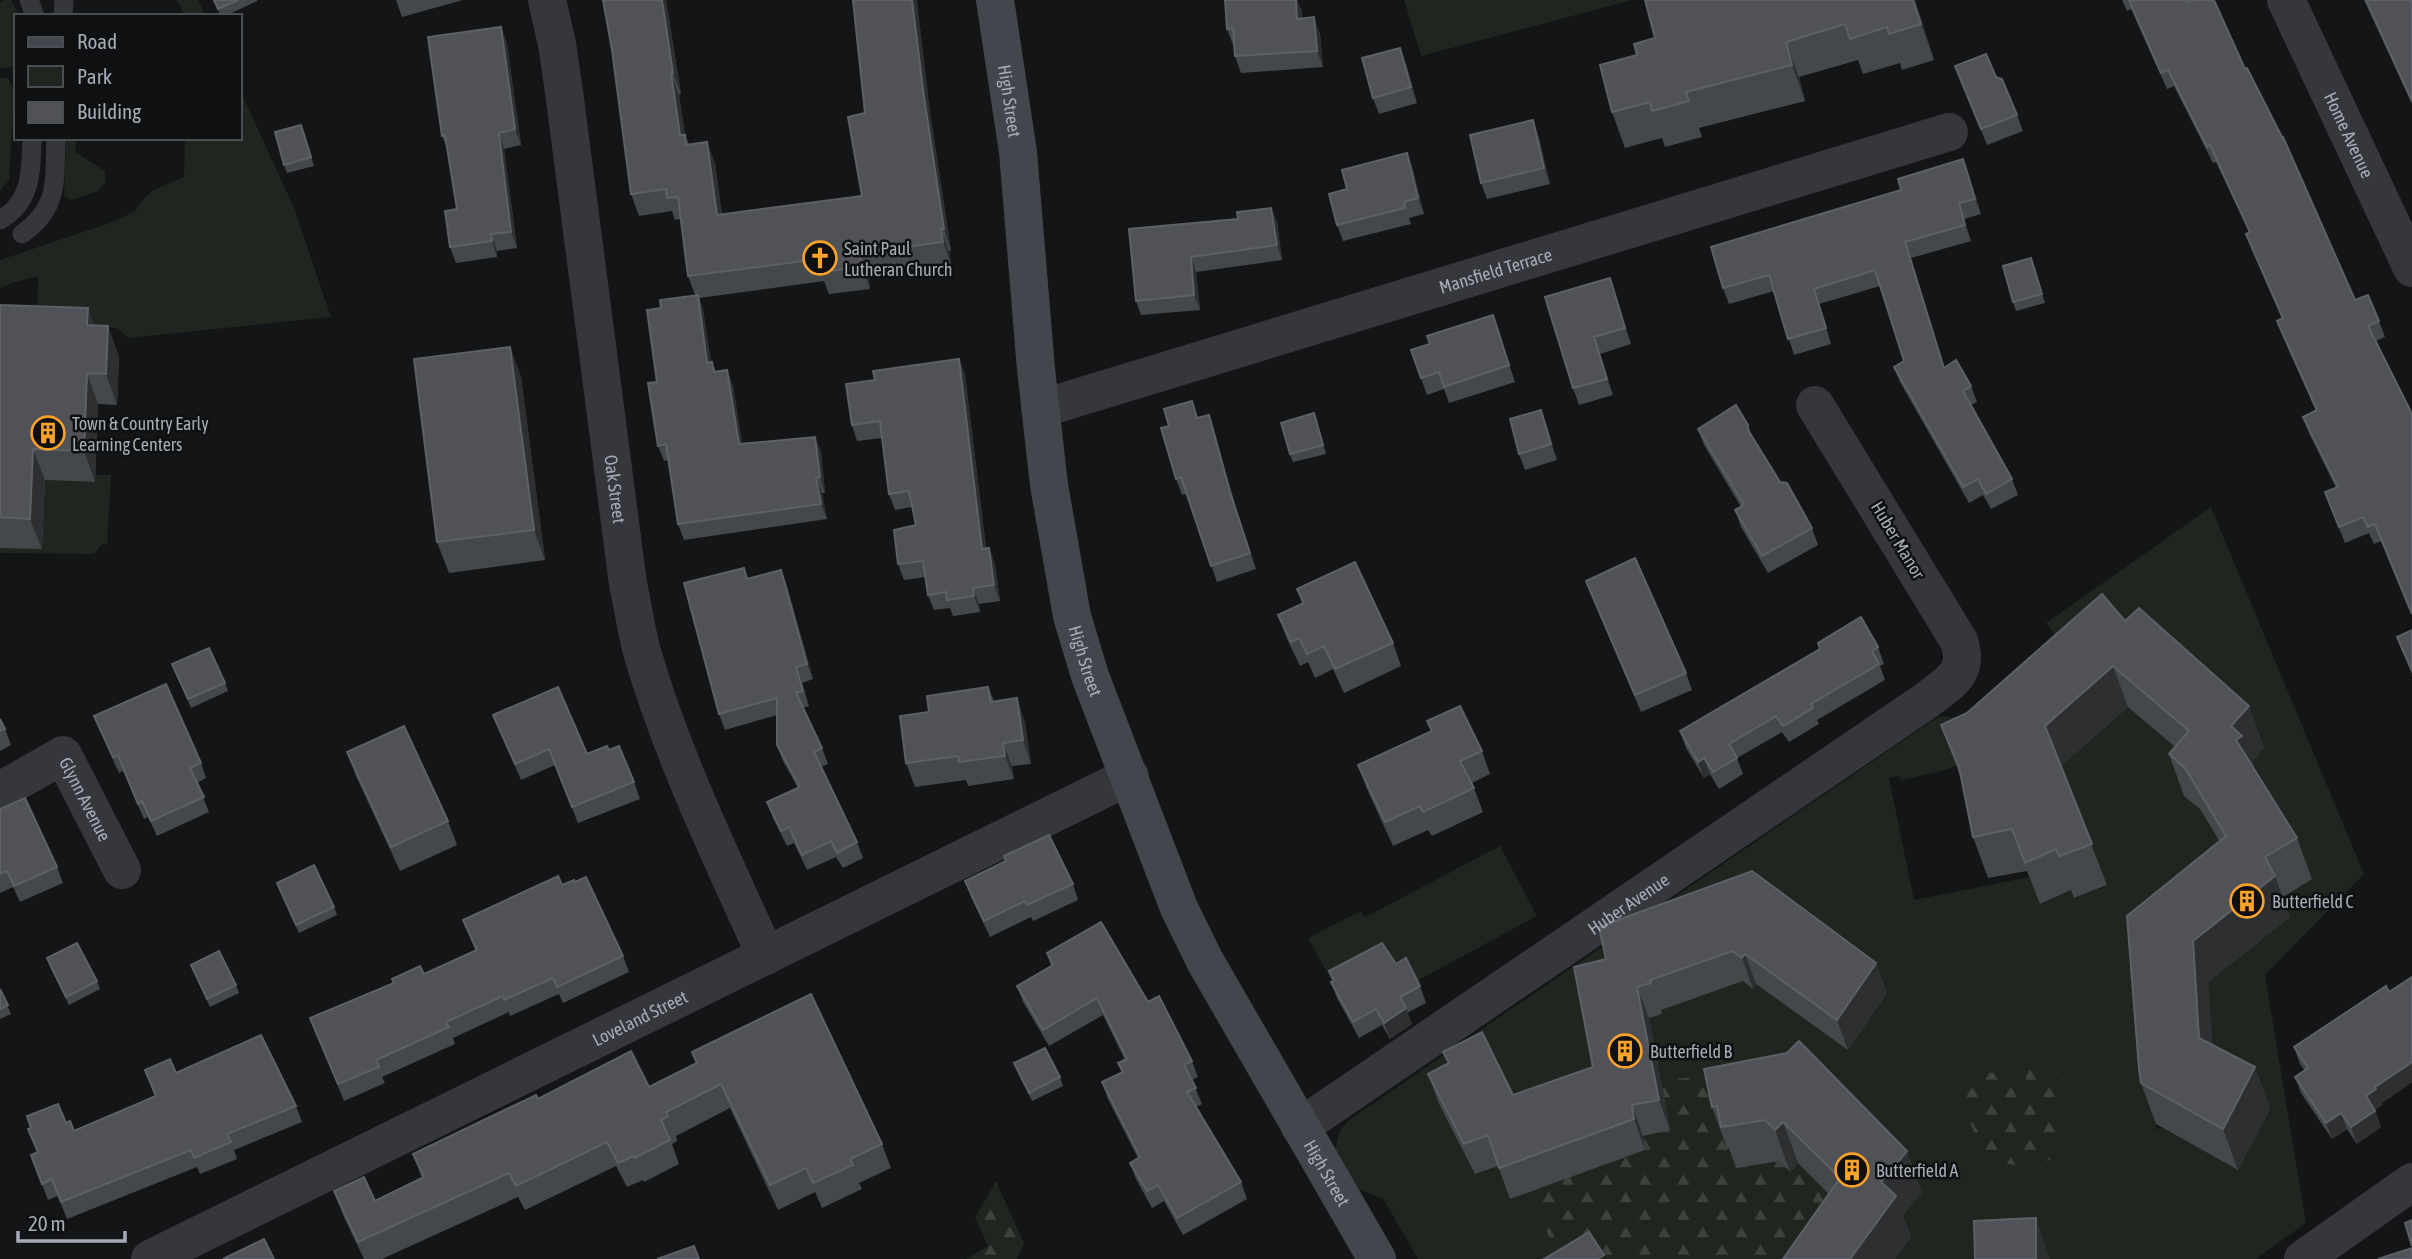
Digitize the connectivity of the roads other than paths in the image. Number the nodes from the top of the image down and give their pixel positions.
1 (547, 0) edge
2 (995, 0) edge
3 (2286, 0) edge
4 (1949, 132) dead end
5 (32, 140) edge
6 (56, 140) edge
7 (0, 220) edge
8 (22, 234) dead end
9 (2412, 268) edge
10 (1815, 405) dead end
11 (1040, 409) junction
12 (1954, 678) joint
13 (1130, 776) junction
14 (0, 791) edge
15 (122, 870) dead end
16 (766, 956) junction
17 (1300, 1126) junction
18 (2412, 1182) edge
19 (149, 1259) edge
20 (1377, 1259) edge
21 (2303, 1259) edge

1 - 16 street, Oak Street
2 - 11 street, High Street
3 - 9 street, Home Avenue
4 - 11 street, Mansfield Terrace
5 - 7 lane
6 - 8 lane
10 - 12 street, Huber Manor
11 - 13 street, High Street
12 - 17 street, Huber Avenue
13 - 16 street, Loveland Street
13 - 17 street, High Street
14 - 15 street, Glynn Avenue
16 - 19 street, Loveland Street
17 - 20 street, High Street
18 - 21 street

